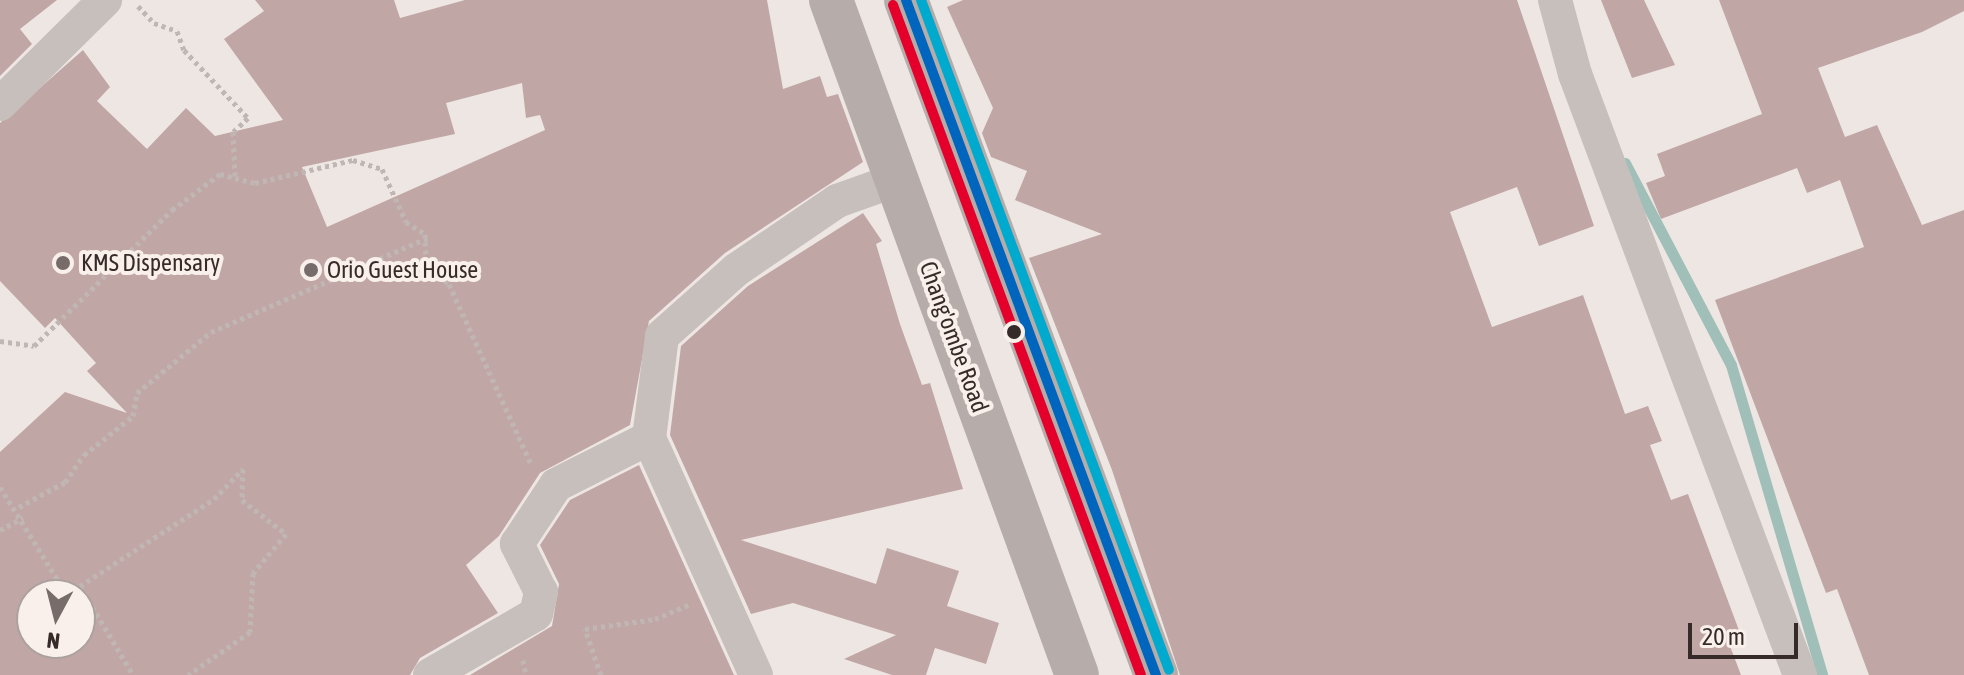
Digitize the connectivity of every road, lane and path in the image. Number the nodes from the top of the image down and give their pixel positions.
1 (105, 0) edge
2 (132, 0) edge
3 (831, 0) edge
4 (906, 0) edge
5 (1555, 0) edge
6 (0, 104) edge
7 (235, 178) junction
8 (876, 187) dead end
9 (427, 238) junction
10 (0, 341) edge
11 (649, 438) junction
12 (556, 485) junction
13 (0, 487) edge
14 (19, 507) junction
15 (23, 518) junction
16 (0, 530) edge
17 (57, 579) edge
18 (91, 579) edge
19 (715, 594) junction
20 (96, 613) edge
21 (133, 675) edge
22 (188, 675) edge
23 (430, 675) edge
24 (601, 675) edge
25 (756, 675) edge
26 (1077, 675) edge
27 (1156, 675) edge
28 (1800, 675) edge

1 - 6 street
2 - 7 path
3 - 26 main road, Chang'ombe Road
4 - 27 main road
5 - 28 street
7 - 9 path
7 - 10 path
8 - 11 street
9 - 12 path
9 - 14 path
11 - 12 street
11 - 19 street
12 - 23 street
13 - 14 path
14 - 15 path
15 - 16 path
15 - 17 path
18 - 22 path
19 - 24 path
19 - 25 street
20 - 21 path

